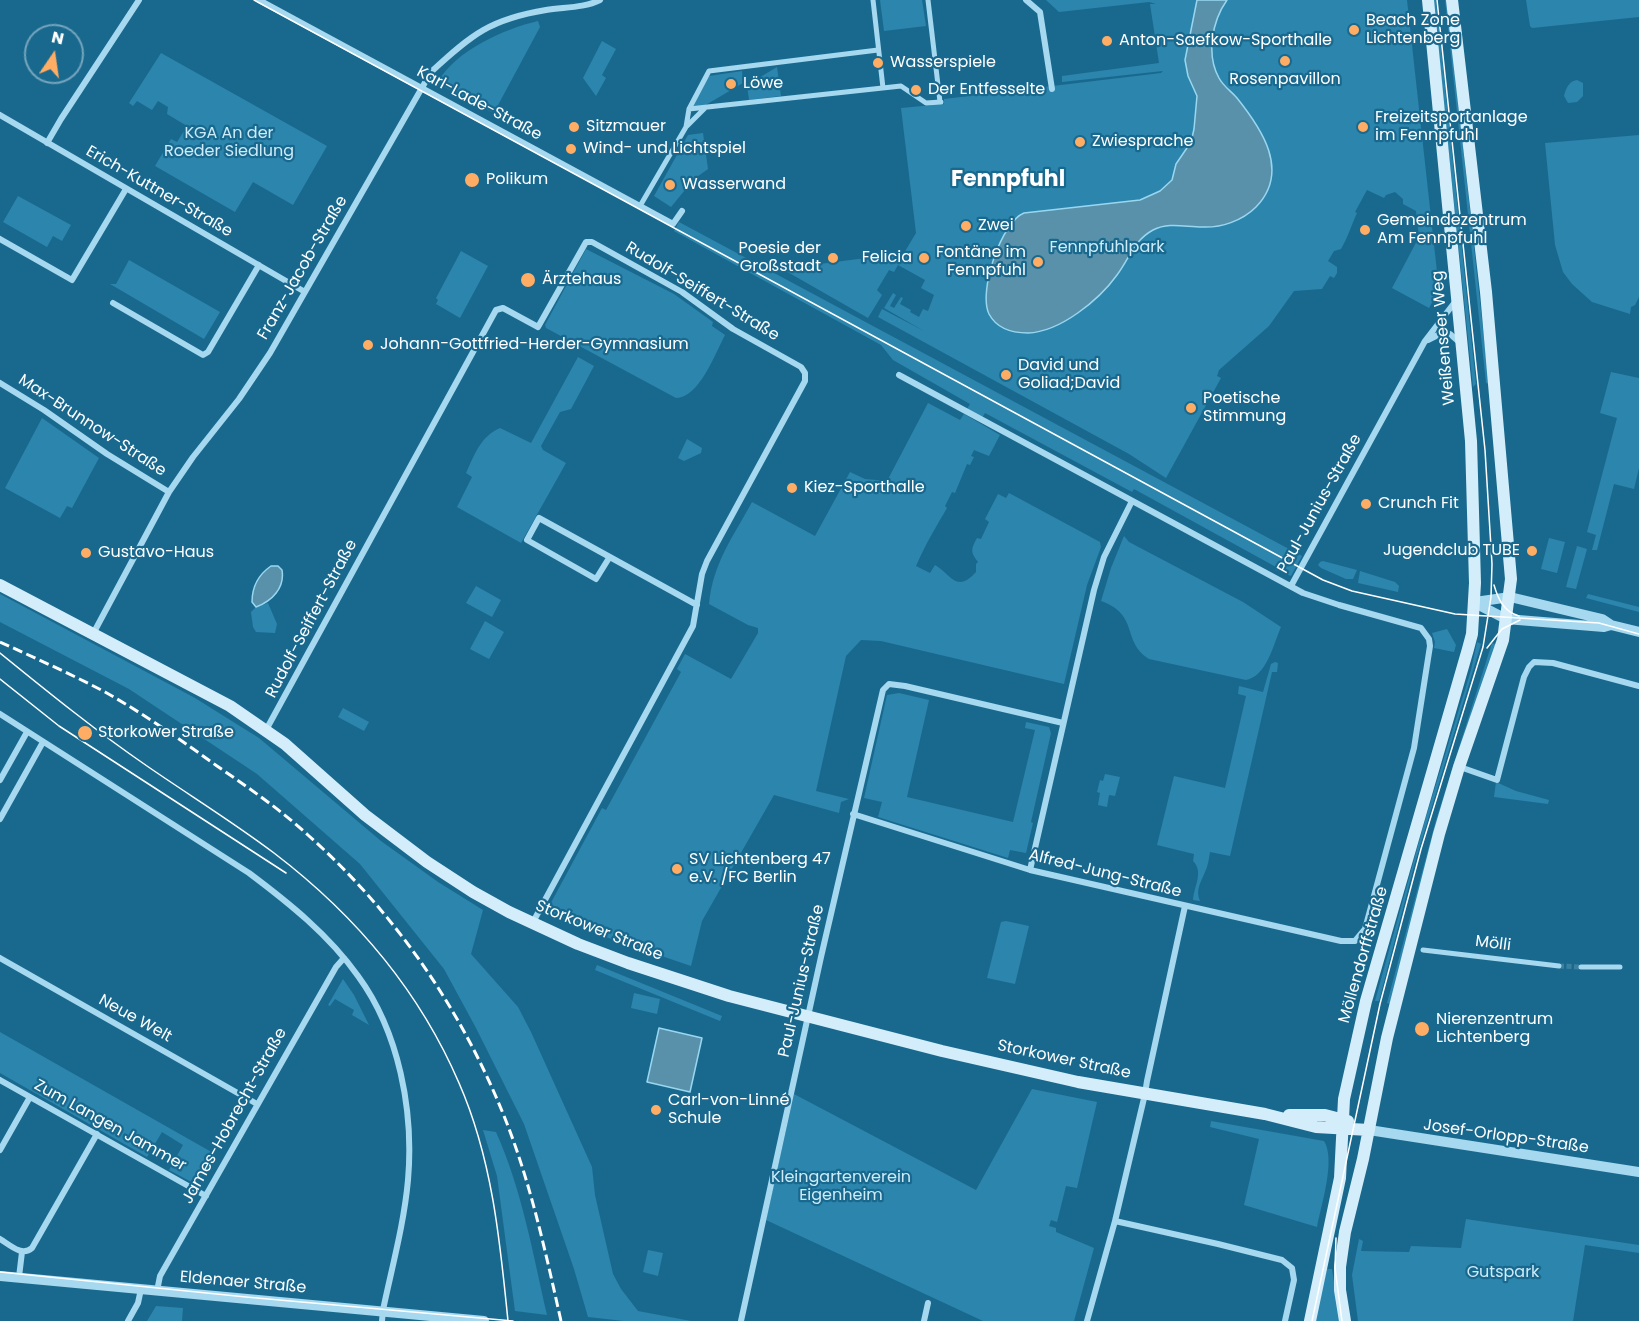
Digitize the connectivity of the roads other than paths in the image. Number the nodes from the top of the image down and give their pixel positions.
1 (139, 0) edge
2 (259, 0) edge
3 (600, 0) edge
4 (873, 0) edge
5 (928, 0) edge
6 (1026, 0) edge
7 (1428, 0) edge
8 (1452, 0) edge
9 (878, 50) junction
10 (883, 88) junction
11 (423, 89) junction
12 (1052, 89) dead end
13 (705, 108) junction
14 (689, 109) junction
15 (0, 115) edge
16 (686, 127) junction
17 (47, 143) junction
18 (126, 189) junction
19 (640, 206) junction
20 (682, 211) dead end
21 (0, 239) edge
22 (259, 265) junction
23 (305, 292) junction
24 (1458, 298) junction
25 (113, 303) dead end
26 (1425, 341) junction
27 (1461, 344) junction
28 (898, 375) dead end
29 (0, 383) edge
30 (169, 492) junction
31 (1132, 501) junction
32 (609, 558) junction
33 (0, 585) edge
34 (1291, 586) junction
35 (1510, 597) junction
36 (1475, 603) junction
37 (698, 605) junction
38 (1506, 619) junction
39 (1611, 625) junction
40 (1639, 632) edge
41 (93, 634) junction
42 (1639, 686) edge
43 (0, 714) edge
44 (1063, 723) junction
45 (266, 730) junction
46 (27, 732) junction
47 (43, 742) junction
48 (1460, 767) junction
49 (0, 780) edge
50 (853, 814) junction
51 (0, 819) edge
52 (1030, 870) junction
53 (1185, 906) junction
54 (532, 924) junction
55 (1423, 950) dead end
56 (0, 958) edge
57 (344, 958) junction
58 (1559, 966) tunnel mouth
59 (1581, 967) tunnel mouth
60 (1620, 968) dead end
61 (807, 1016) junction
62 (0, 1080) edge
63 (1145, 1094) junction
64 (30, 1097) junction
65 (257, 1104) junction
66 (1343, 1124) junction
67 (1369, 1130) junction
68 (97, 1134) junction
69 (0, 1150) edge
70 (1639, 1172) edge
71 (206, 1196) junction
72 (1115, 1221) junction
73 (0, 1239) edge
74 (22, 1252) junction
75 (0, 1276) edge
76 (19, 1277) junction
77 (141, 1289) junction
78 (158, 1291) junction
79 (928, 1303) dead end
80 (383, 1316) edge
81 (128, 1321) edge
82 (484, 1321) edge
83 (741, 1321) edge
84 (924, 1321) edge
85 (1087, 1321) edge
86 (1285, 1321) edge
87 (1310, 1321) edge
88 (1345, 1321) edge

1 - 17 street
2 - 11 street, Karl-Lade-Straße
3 - 11 street, Franz-Jacob-Straße
4 - 9 street
5 - 10 street
6 - 12 street
7 - 24 main road, Weißenseer Weg
8 - 35 main road
9 - 10 street
9 - 14 street
10 - 13 street
11 - 19 street, Karl-Lade-Straße
11 - 23 street, Franz-Jacob-Straße
13 - 14 street
13 - 16 street
14 - 16 street
15 - 17 street, Erich-Kuttner-Straße
16 - 19 street
17 - 18 street, Erich-Kuttner-Straße
18 - 21 street
18 - 22 street, Erich-Kuttner-Straße
19 - 20 street, Karl-Lade-Straße
22 - 23 street, Erich-Kuttner-Straße
22 - 25 street
23 - 30 street, Franz-Jacob-Straße
24 - 26 street, Paul-Junius-Straße
24 - 27 main road, Weißenseer Weg
26 - 27 street
26 - 34 street, Paul-Junius-Straße
27 - 36 main road, Weißenseer Weg
28 - 31 street, Paul-Junius-Straße
29 - 30 street, Max-Brunnow-Straße
30 - 41 street, Franz-Jacob-Straße
31 - 34 street, Paul-Junius-Straße
31 - 44 street
32 - 32 street
32 - 37 street
33 - 41 main road, Storkower Straße
34 - 53 street, Möllendorffstraße
35 - 36 street
35 - 38 main road
35 - 39 street
36 - 38 street
36 - 66 main road, Möllendorffstraße
37 - 45 street, Rudolf-Seiffert-Straße
37 - 54 street, Rudolf-Seiffert-Straße
38 - 39 street
38 - 48 main road
39 - 40 street
41 - 45 main road, Storkower Straße
42 - 48 street
43 - 46 street
44 - 50 street, Paul-Junius-Straße
44 - 52 street
45 - 54 main road, Storkower Straße
46 - 47 street
46 - 49 street
47 - 51 street
47 - 57 street
48 - 67 main road
50 - 52 street, Alfred-Jung-Straße
50 - 61 street, Paul-Junius-Straße
52 - 53 street, Alfred-Jung-Straße
53 - 63 street, Alfred-Jung-Straße
54 - 61 main road, Storkower Straße
55 - 58 street, Mölli
56 - 65 street, Neue Welt
57 - 65 street, James-Hobrecht-Straße
57 - 80 street
59 - 60 street
61 - 63 main road, Storkower Straße
61 - 83 street, Paul-Junius-Straße
62 - 64 street, Zum Langen Jammer
63 - 66 main road, Storkower Straße
63 - 72 street, Alfred-Jung-Straße
64 - 68 street, Zum Langen Jammer
64 - 69 street
65 - 71 street, James-Hobrecht-Straße
66 - 67 main road, Storkower Straße
66 - 87 main road, Möllendorffstraße
67 - 70 street, Josef-Orlopp-Straße
67 - 88 main road
68 - 71 street, Zum Langen Jammer
68 - 74 street
71 - 78 street, James-Hobrecht-Straße
72 - 85 street, Alfred-Jung-Straße
72 - 86 street
73 - 74 street
74 - 76 street
75 - 76 street, Eldenaer Straße
76 - 77 street, Eldenaer Straße
77 - 78 street, Eldenaer Straße
77 - 81 street
78 - 80 street, Eldenaer Straße
79 - 84 street
80 - 82 street, Eldenaer Straße

